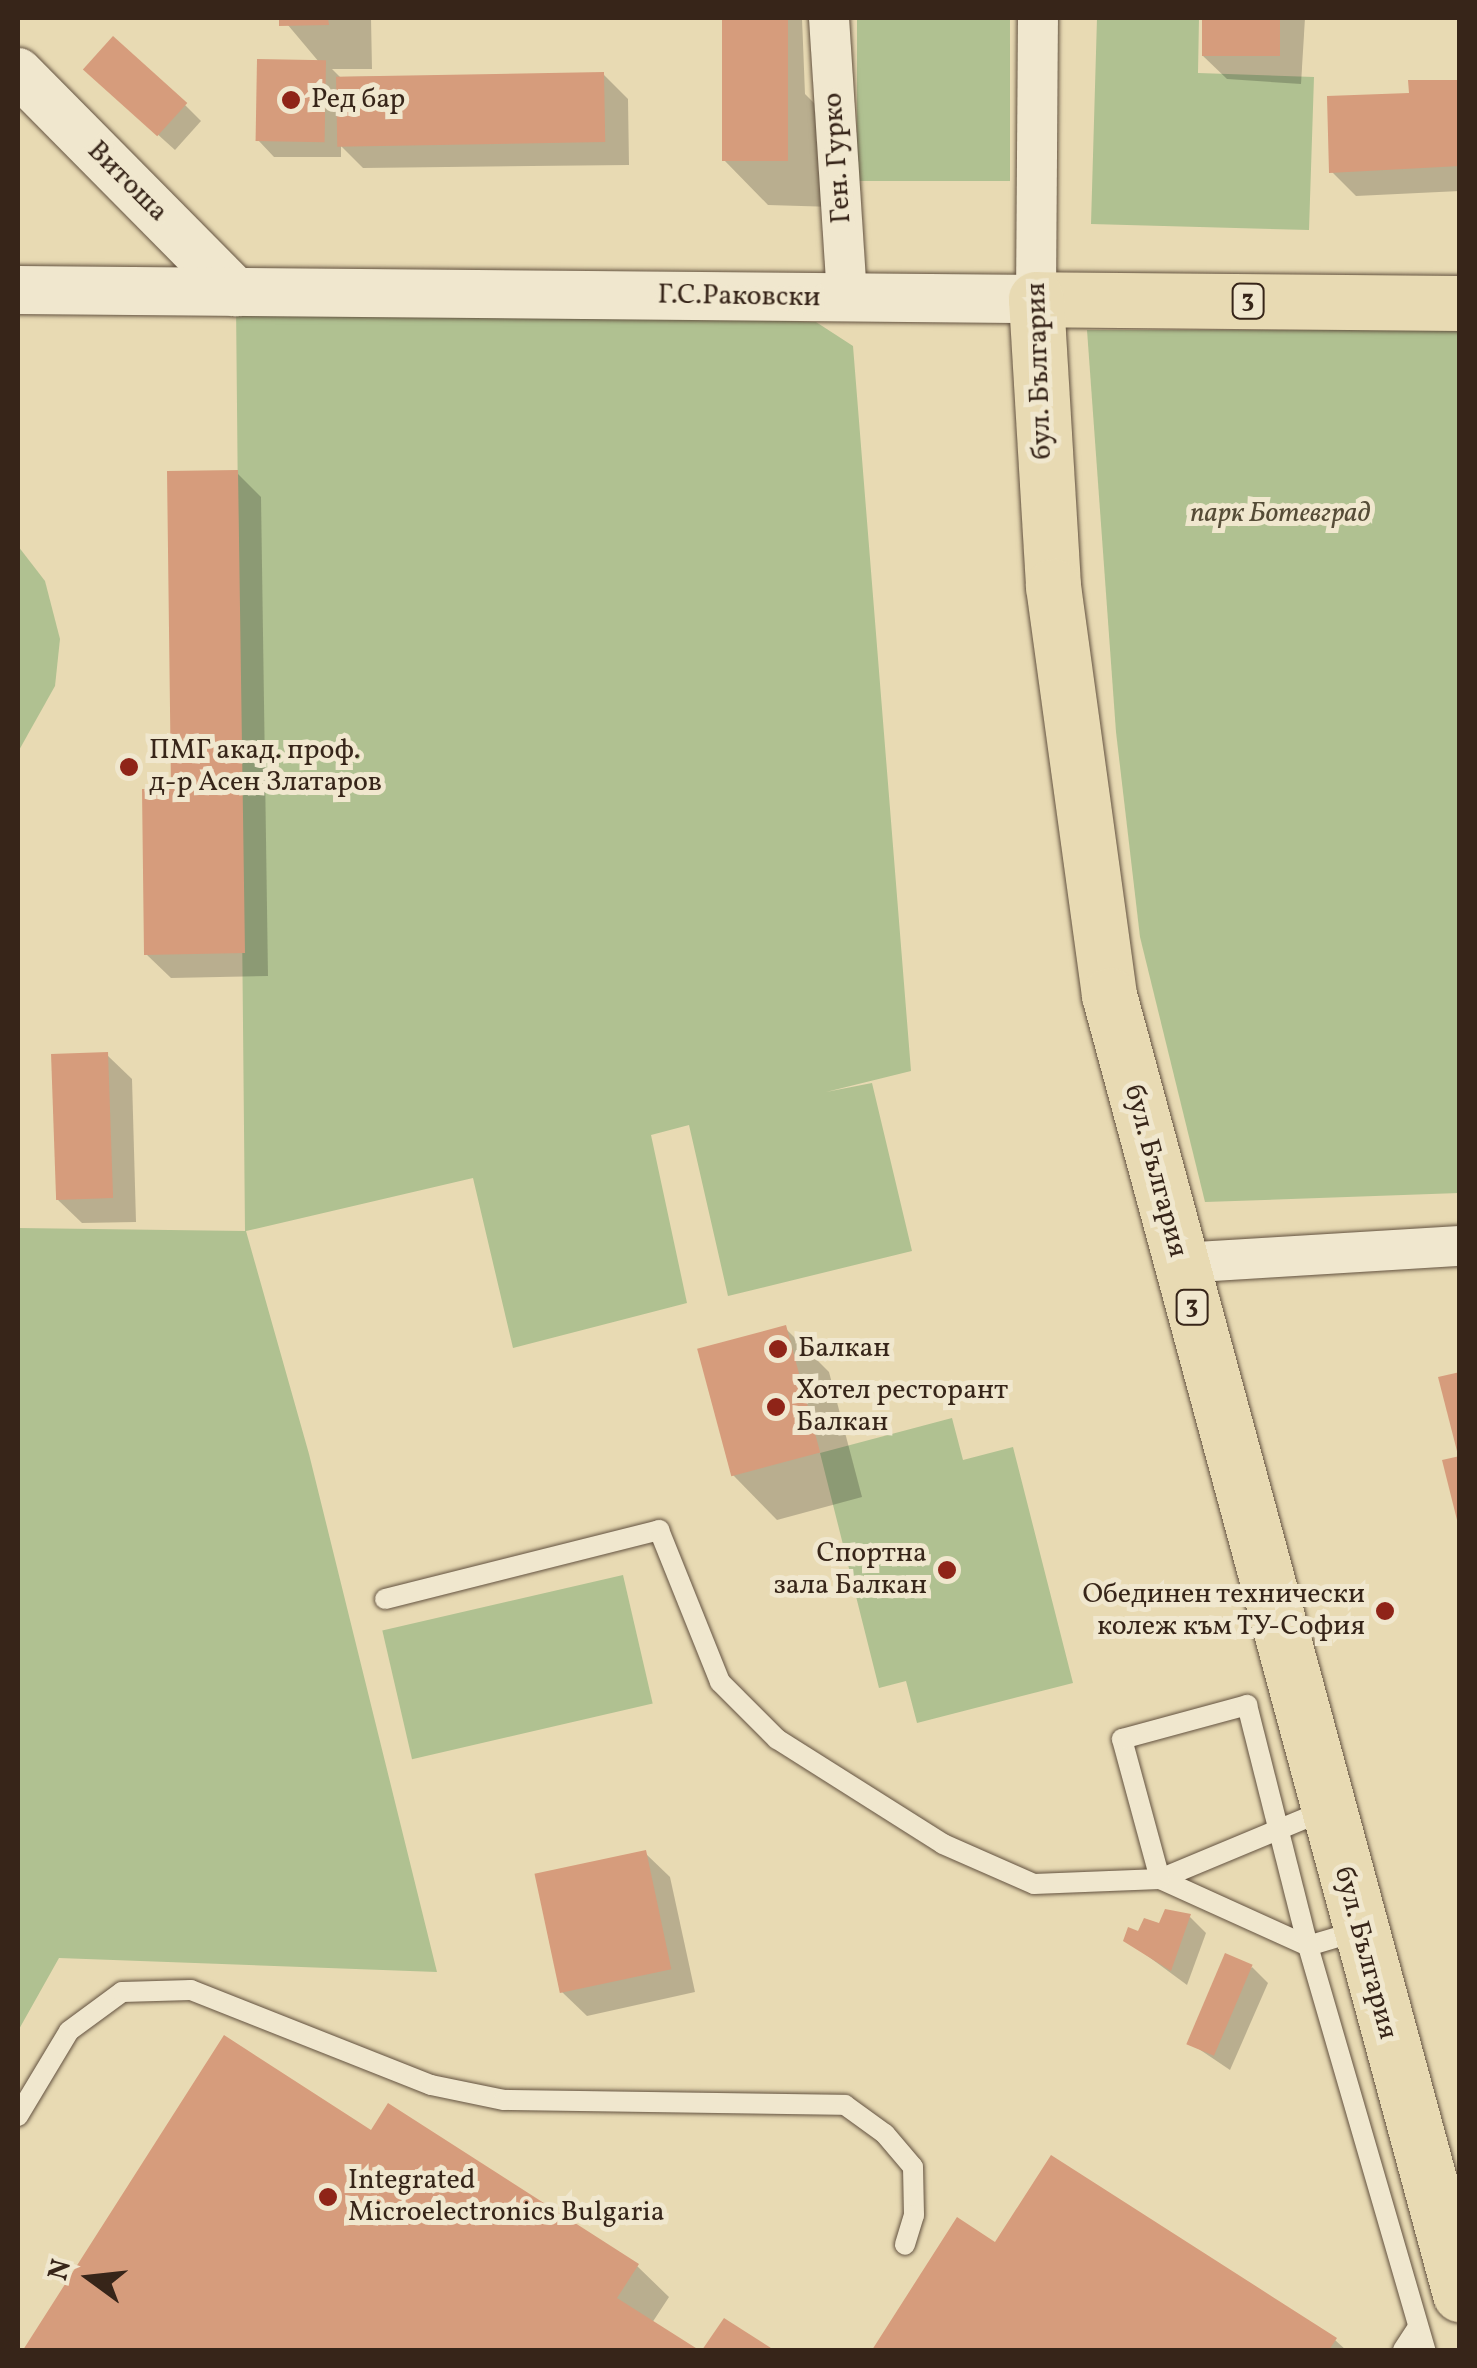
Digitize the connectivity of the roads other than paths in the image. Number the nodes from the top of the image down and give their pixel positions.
1 (829, 18) edge
2 (1038, 18) edge
3 (18, 72) edge
4 (18, 290) edge
5 (236, 292) junction
6 (846, 298) junction
7 (1036, 299) junction
8 (1460, 303) edge
9 (1460, 1246) edge
10 (1180, 1263) junction
11 (386, 1599) dead end
12 (1302, 1819) junction
13 (1160, 1879) junction
14 (1333, 1939) junction
15 (18, 2116) edge
16 (906, 2245) dead end
17 (1439, 2310) edge
18 (1403, 2350) edge
19 (1425, 2350) edge

1 - 6 street, Ген. Гурко
2 - 7 street, бул. България
3 - 5 street, Витоша
4 - 5 street, Г.С.Раковски
5 - 6 street, Г.С.Раковски
6 - 7 street, Г.С.Раковски
7 - 8 main road, Г.С.Раковски / 3
7 - 10 main road, бул. България / 3
9 - 10 street
10 - 12 main road, бул. България / 3
11 - 13 lane
12 - 13 lane
12 - 13 lane
12 - 14 main road, бул. България / 3
13 - 14 lane
14 - 17 main road, бул. България / 3
15 - 16 lane
17 - 18 lane
17 - 19 lane

